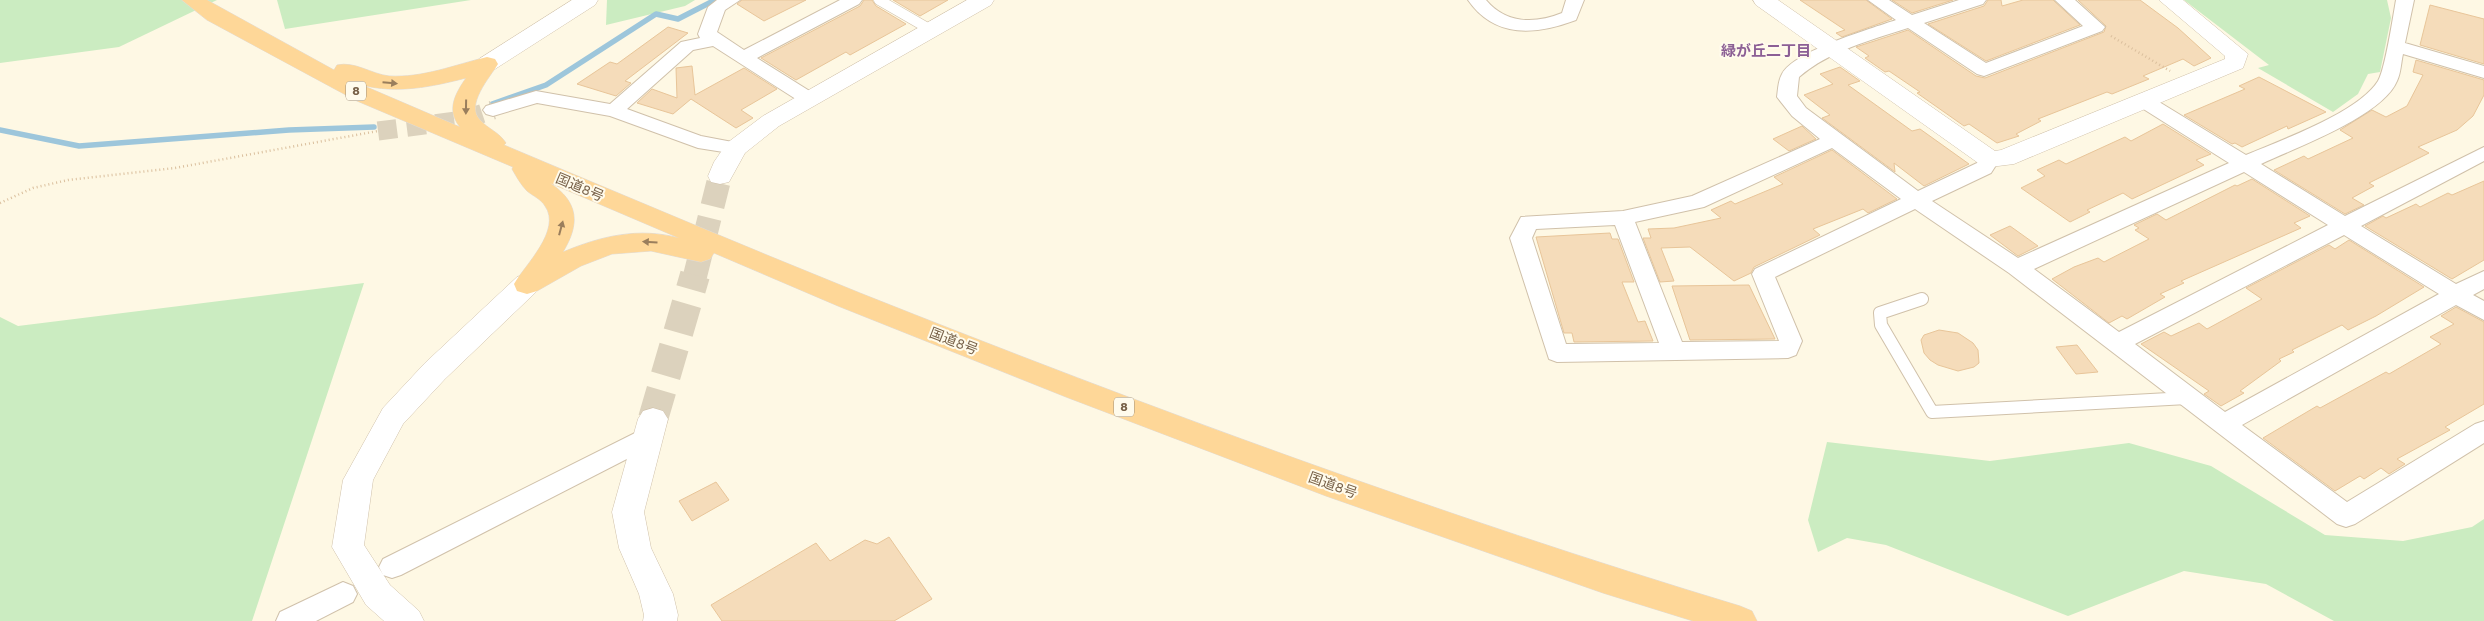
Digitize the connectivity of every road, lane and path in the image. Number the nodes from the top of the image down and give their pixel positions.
1 (193, 0) edge
2 (587, 0) edge
3 (731, 0) edge
4 (853, 0) edge
5 (878, 0) edge
6 (983, 0) edge
7 (1477, 0) edge
8 (1575, 0) edge
9 (1764, 0) edge
10 (1877, 0) edge
11 (1977, 0) edge
12 (2064, 0) edge
13 (2170, 0) edge
14 (2405, 0) edge
15 (215, 15) junction
16 (1912, 22) junction
17 (2096, 27) junction
18 (931, 30) junction
19 (716, 40) junction
20 (2395, 46) junction
21 (1833, 49) junction
22 (744, 57) junction
23 (487, 64) junction
24 (2484, 72) edge
25 (2190, 82) junction
26 (809, 99) junction
27 (2144, 101) junction
28 (493, 110) tunnel mouth
29 (614, 111) junction
30 (378, 131) tunnel mouth
31 (1834, 140) junction
32 (736, 148) junction
33 (2484, 153) edge
34 (511, 158) junction
35 (1990, 159) junction
36 (2245, 164) junction
37 (720, 176) tunnel mouth
38 (1916, 200) junction
39 (0, 203) edge
40 (1623, 218) junction
41 (2346, 226) junction
42 (2017, 268) junction
43 (2484, 279) edge
44 (527, 284) junction
45 (2456, 295) junction
46 (848, 299) junction
47 (1922, 299) dead end
48 (2484, 312) edge
49 (2116, 344) junction
50 (1674, 351) junction
51 (2189, 398) junction
52 (2223, 424) junction
53 (650, 428) joint
54 (2484, 430) edge
55 (392, 567) dead end
56 (343, 594) dead end
57 (290, 621) edge
58 (407, 621) edge
59 (660, 621) edge
60 (1740, 621) edge

1 - 15 highway, 国道8号 / 8
2 - 23 street
3 - 19 street
4 - 22 street
5 - 18 lane
6 - 18 street
7 - 8 street
9 - 21 street
10 - 16 street
11 - 16 street
12 - 17 street
13 - 25 street
14 - 20 street
15 -> 23 highway
15 - 34 highway, 国道8号 / 8
16 - 17 street
16 - 21 street
17 - 25 path
18 - 26 street
19 - 22 street
19 - 29 street
20 - 24 street
20 - 36 street
21 - 31 street
21 - 35 street
22 - 26 street
23 -> 34 highway
25 - 27 street
26 - 32 street
27 - 35 street
27 - 36 street
28 - 29 street
29 - 32 street
30 - 39 path
31 - 38 street
31 - 40 street
32 - 37 street
33 - 41 street
44 -> 34 highway
34 - 46 highway, 国道8号 / 8
35 - 38 street
36 - 41 street
36 - 42 street
38 - 42 street
38 - 50 street
40 - 50 street
40 - 50 street
41 - 45 street
41 - 49 street
42 - 49 street
43 - 45 street
46 -> 44 highway
44 - 58 street
45 - 48 street
45 - 52 street
46 - 60 highway, 国道8号 / 8
47 - 51 lane
49 - 51 street
51 - 52 street
52 - 54 street
53 - 55 street
53 - 59 street
56 - 57 street

